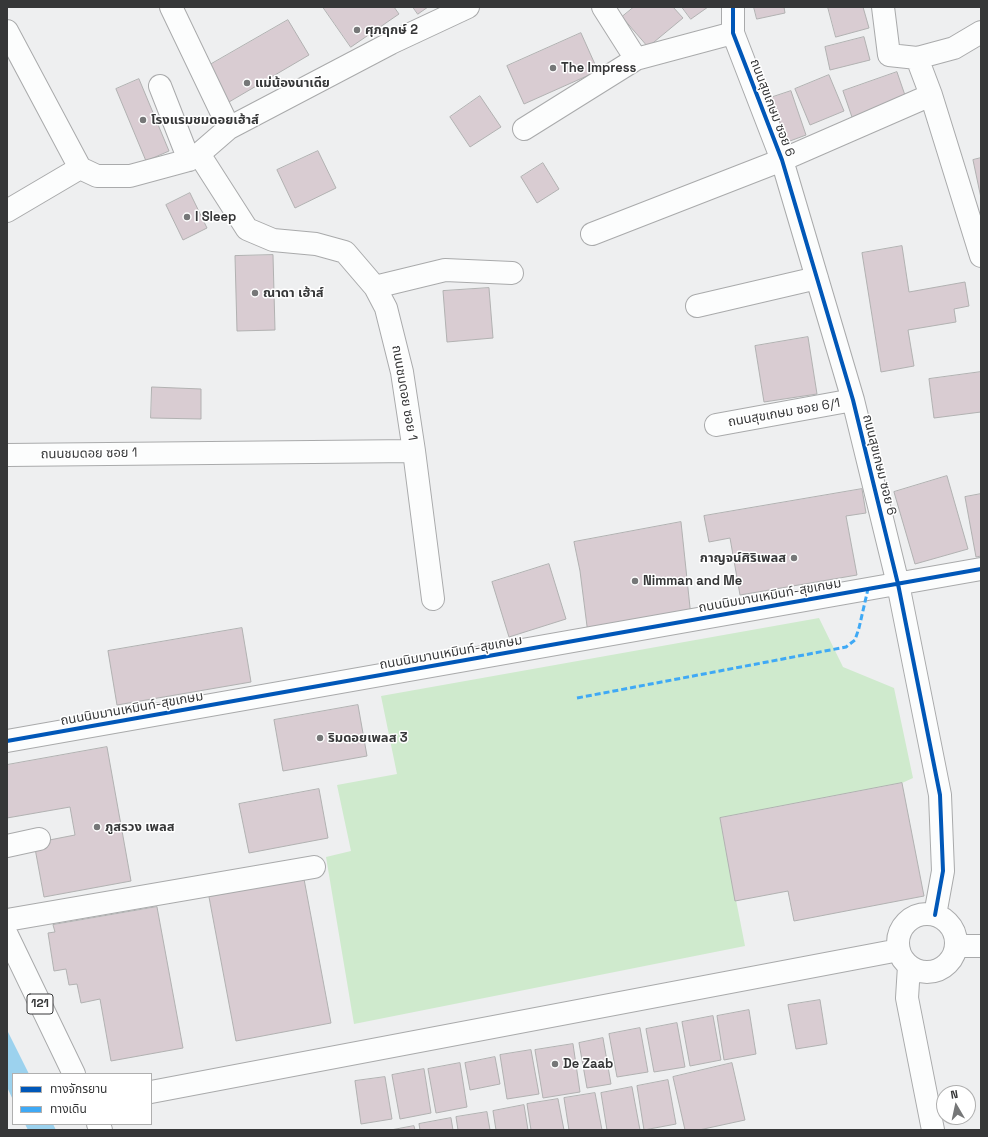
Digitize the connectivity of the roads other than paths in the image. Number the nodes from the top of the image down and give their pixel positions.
1 (171, 7) edge
2 (468, 7) edge
3 (603, 7) edge
4 (733, 7) edge
5 (883, 7) edge
6 (7, 31) edge
7 (981, 32) edge
8 (733, 33) junction
9 (636, 58) junction
10 (918, 58) junction
11 (160, 86) dead end
12 (931, 95) junction
13 (229, 128) junction
14 (524, 129) dead end
15 (194, 157) junction
16 (782, 160) junction
17 (80, 168) junction
18 (7, 211) edge
19 (592, 234) dead end
20 (981, 256) edge
21 (512, 273) dead end
22 (817, 278) junction
23 (374, 287) junction
24 (697, 306) dead end
25 (853, 400) junction
26 (716, 425) dead end
27 (414, 451) junction
28 (7, 455) edge
29 (981, 570) edge
30 (898, 584) junction
31 (433, 599) dead end
32 (7, 741) edge
33 (39, 839) dead end
34 (7, 846) edge
35 (314, 867) dead end
36 (935, 915) junction
37 (7, 920) edge
38 (7, 935) edge
39 (956, 946) junction
40 (981, 946) edge
41 (904, 958) junction
42 (74, 1073) edge
43 (152, 1092) edge
44 (933, 1130) edge

1 - 13 street
2 - 13 street
3 - 9 street
4 - 8 street
5 - 10 street
6 - 17 street
7 - 10 street
8 - 9 street
8 - 16 street, ถนนสุขเกษม ซอย 6
9 - 14 street
10 - 12 street
11 - 15 street, ถนนชมดอย ซอย 1
12 - 16 street
12 - 20 street
13 - 15 street
15 - 17 street
15 - 23 street, ถนนชมดอย ซอย 1
16 - 19 street
16 - 22 street, ถนนสุขเกษม ซอย 6
17 - 18 street
21 - 23 street
22 - 24 street
22 - 25 street, ถนนสุขเกษม ซอย 6
23 - 27 street, ถนนชมดอย ซอย 1
25 - 26 street, ถนนสุขเกษม ซอย 6/1
25 - 30 street, ถนนสุขเกษม ซอย 6
27 - 28 street, ถนนชมดอย ซอย 1
27 - 31 street
29 - 30 street, ถนนนิมมานเหมินท์-สุขเกษม
30 - 32 street, ถนนนิมมานเหมินท์-สุขเกษม
30 - 36 street, ถนนสุขเกษม ซอย 6
33 - 34 street
35 - 37 street
36 - 39 street
36 - 41 street
38 - 42 street, 121
39 - 40 street
39 - 41 street
41 - 43 street
41 - 44 street

